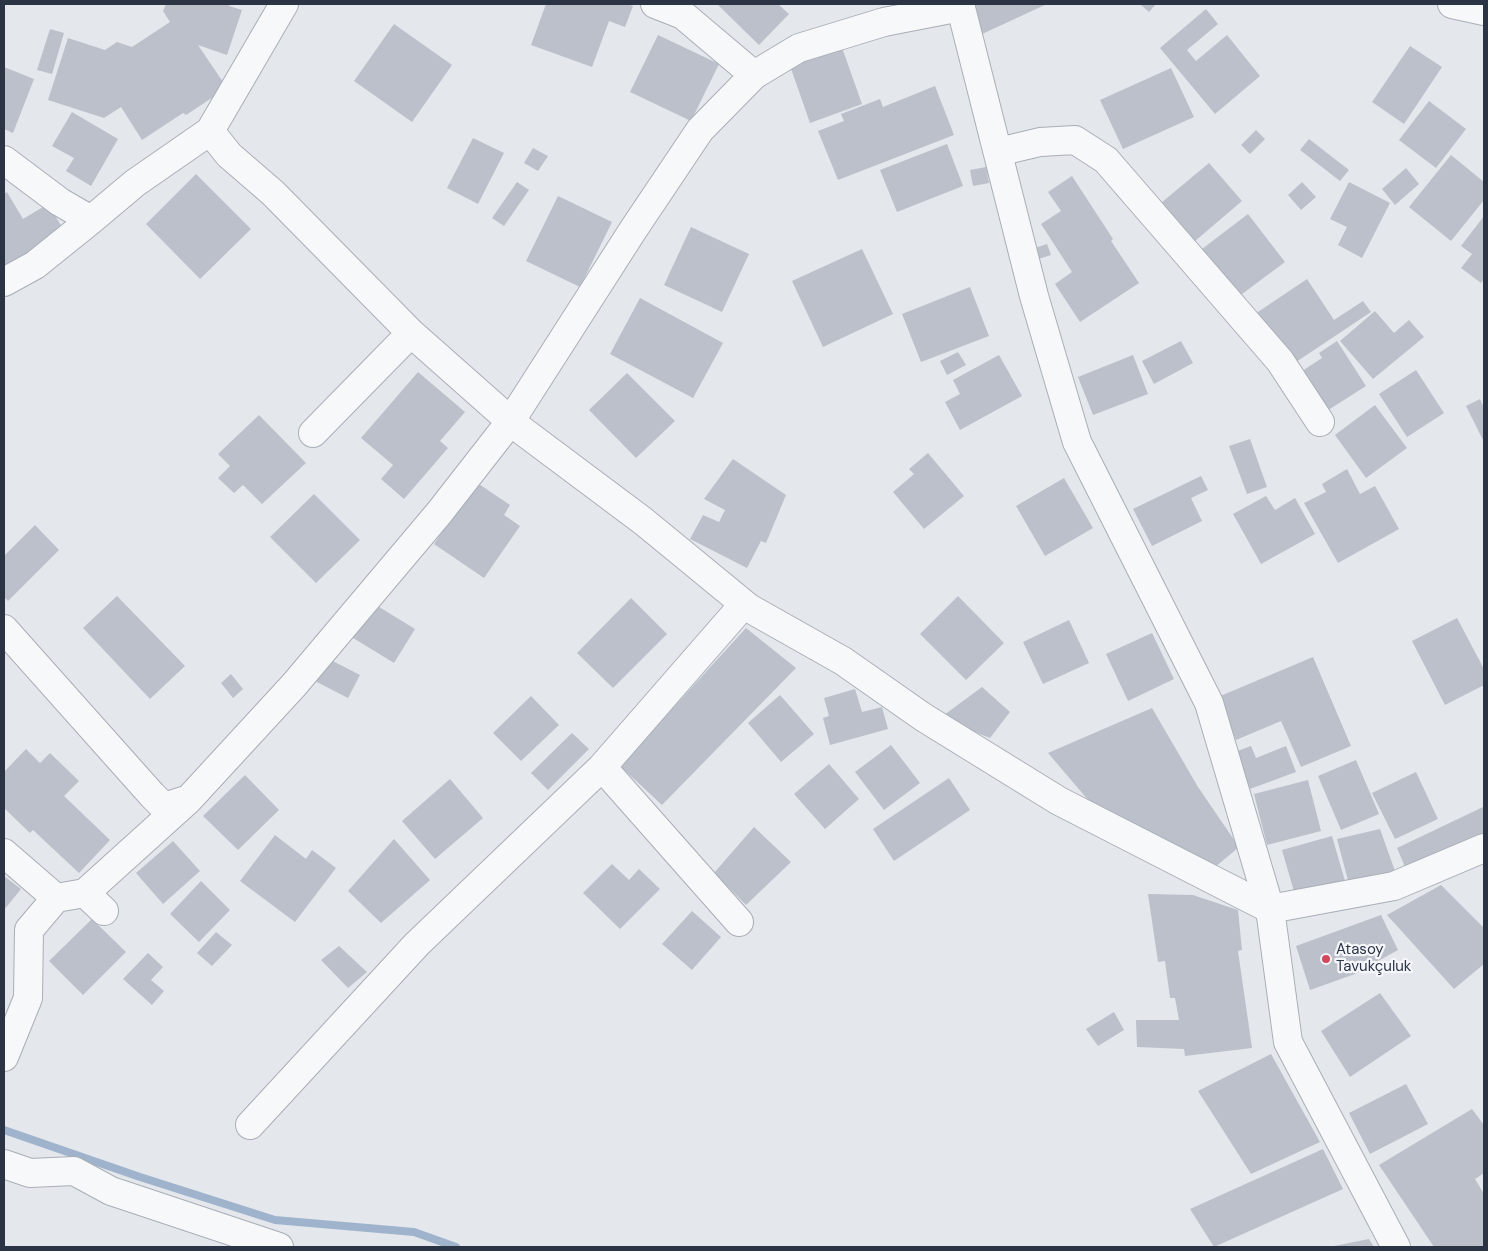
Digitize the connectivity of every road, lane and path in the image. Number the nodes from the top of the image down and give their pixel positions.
1 (284, 4) edge
2 (655, 4) edge
3 (1452, 4) edge
4 (960, 5) edge
5 (1484, 11) edge
6 (754, 75) junction
7 (210, 131) junction
8 (998, 152) junction
9 (4, 160) edge
10 (91, 220) junction
11 (4, 282) edge
12 (411, 333) junction
13 (510, 422) junction
14 (1320, 422) dead end
15 (314, 433) dead end
16 (744, 604) junction
17 (4, 629) edge
18 (602, 767) junction
19 (189, 799) junction
20 (1484, 848) edge
21 (4, 853) edge
22 (56, 898) junction
23 (1270, 909) junction
24 (739, 922) dead end
25 (4, 1057) edge
26 (250, 1125) dead end
27 (4, 1164) edge
28 (279, 1247) edge
29 (1396, 1247) edge

1 - 7 street
2 - 6 street
3 - 5 street
4 - 6 street
4 - 8 street
6 - 13 street
7 - 10 street
7 - 12 street
8 - 14 street
8 - 23 street
9 - 10 street
10 - 11 street
12 - 13 street
12 - 15 street
13 - 16 street
13 - 19 street
16 - 18 street
16 - 23 street
17 - 19 street
18 - 24 street
18 - 26 street
19 - 22 street
20 - 23 street
21 - 22 street
22 - 25 street
23 - 29 street
27 - 28 street

